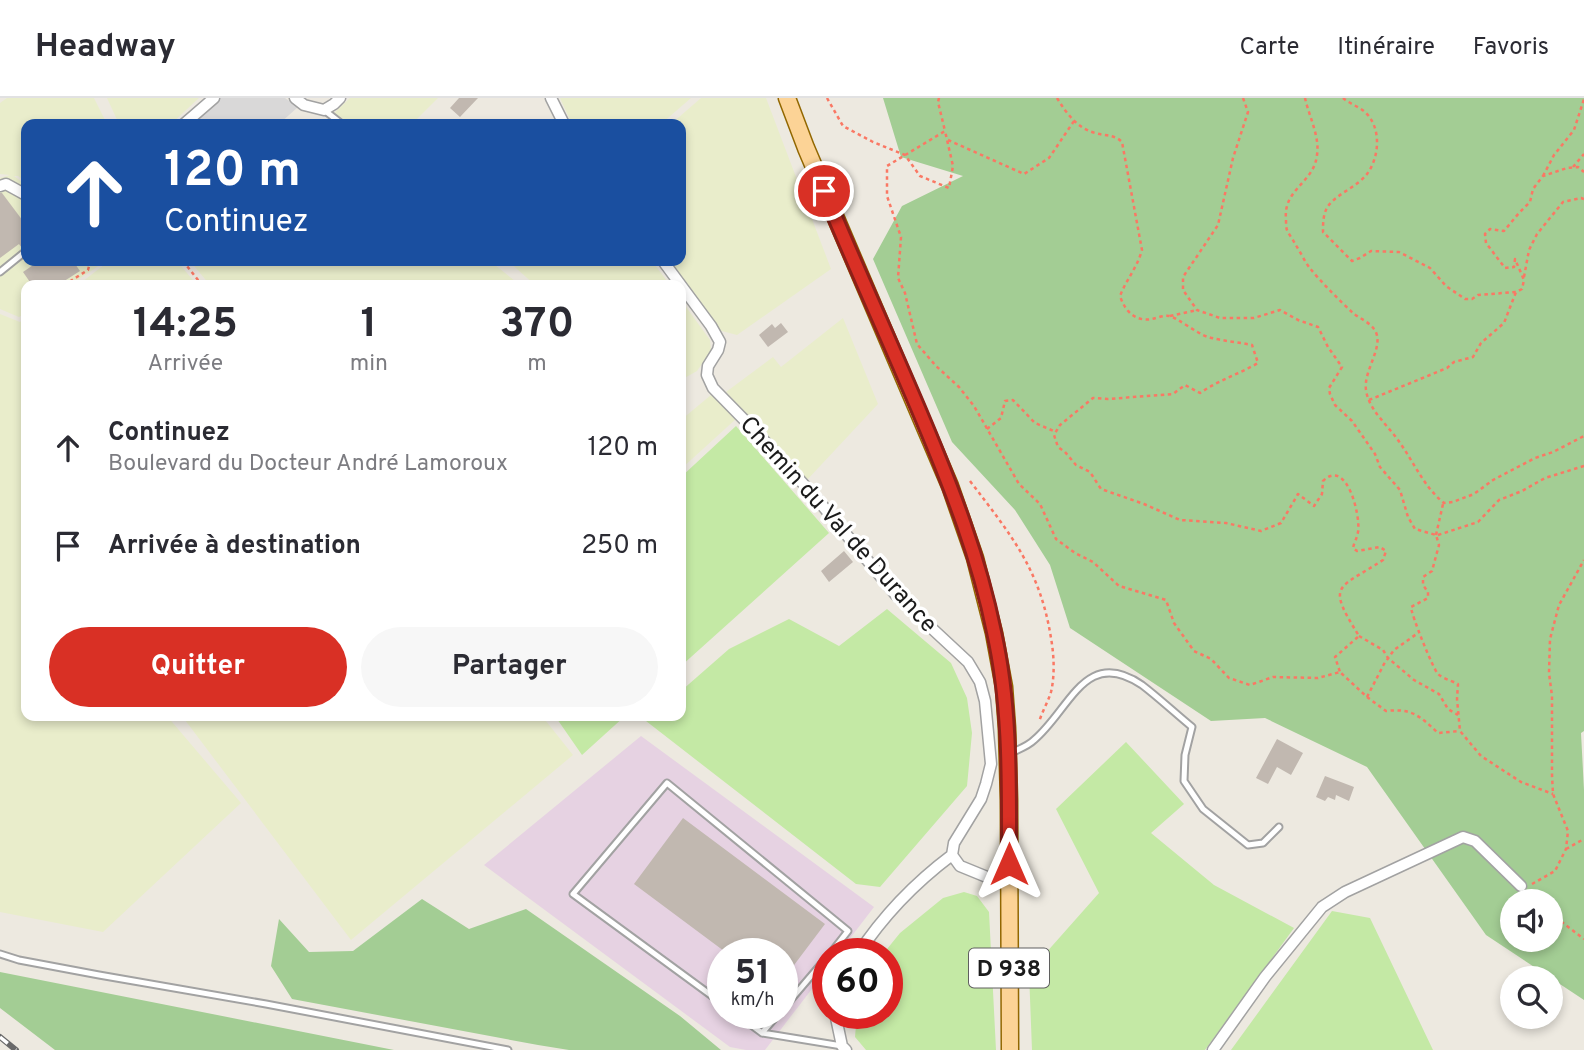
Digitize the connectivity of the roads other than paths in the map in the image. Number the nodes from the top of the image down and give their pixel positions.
1 (214, 98) edge
2 (295, 98) edge
3 (340, 98) edge
4 (551, 98) edge
5 (787, 98) edge
6 (324, 110) junction
7 (190, 119) edge
8 (336, 119) edge
9 (562, 119) edge
10 (0, 186) edge
11 (21, 192) edge
12 (21, 255) edge
13 (0, 272) edge
14 (686, 292) edge
15 (1008, 754) junction
16 (1279, 827) dead end
17 (952, 855) junction
18 (1009, 886) junction
19 (1521, 886) road end
20 (843, 938) edge
21 (871, 938) edge
22 (0, 954) edge
23 (812, 975) edge
24 (707, 992) edge
25 (798, 992) edge
26 (757, 1029) edge
27 (766, 1029) edge
28 (839, 1029) edge
29 (762, 1033) junction
30 (844, 1048) edge
31 (508, 1050) edge
32 (1010, 1050) edge
33 (1213, 1050) edge

1 - 7 street
2 - 6 street
3 - 6 street
4 - 9 street
5 - 15 main road, D 938
6 - 8 lane
10 - 11 street
12 - 13 lane
14 - 17 street, Chemin du Val de Durance
15 - 16 lane
15 - 18 main road, D 938
17 - 18 street
17 - 21 street
18 - 32 main road, D 938
19 - 33 street
20 - 24 lane
22 - 31 lane
23 - 25 lane
26 - 29 lane
27 - 29 lane
28 - 30 street
29 - 30 lane

